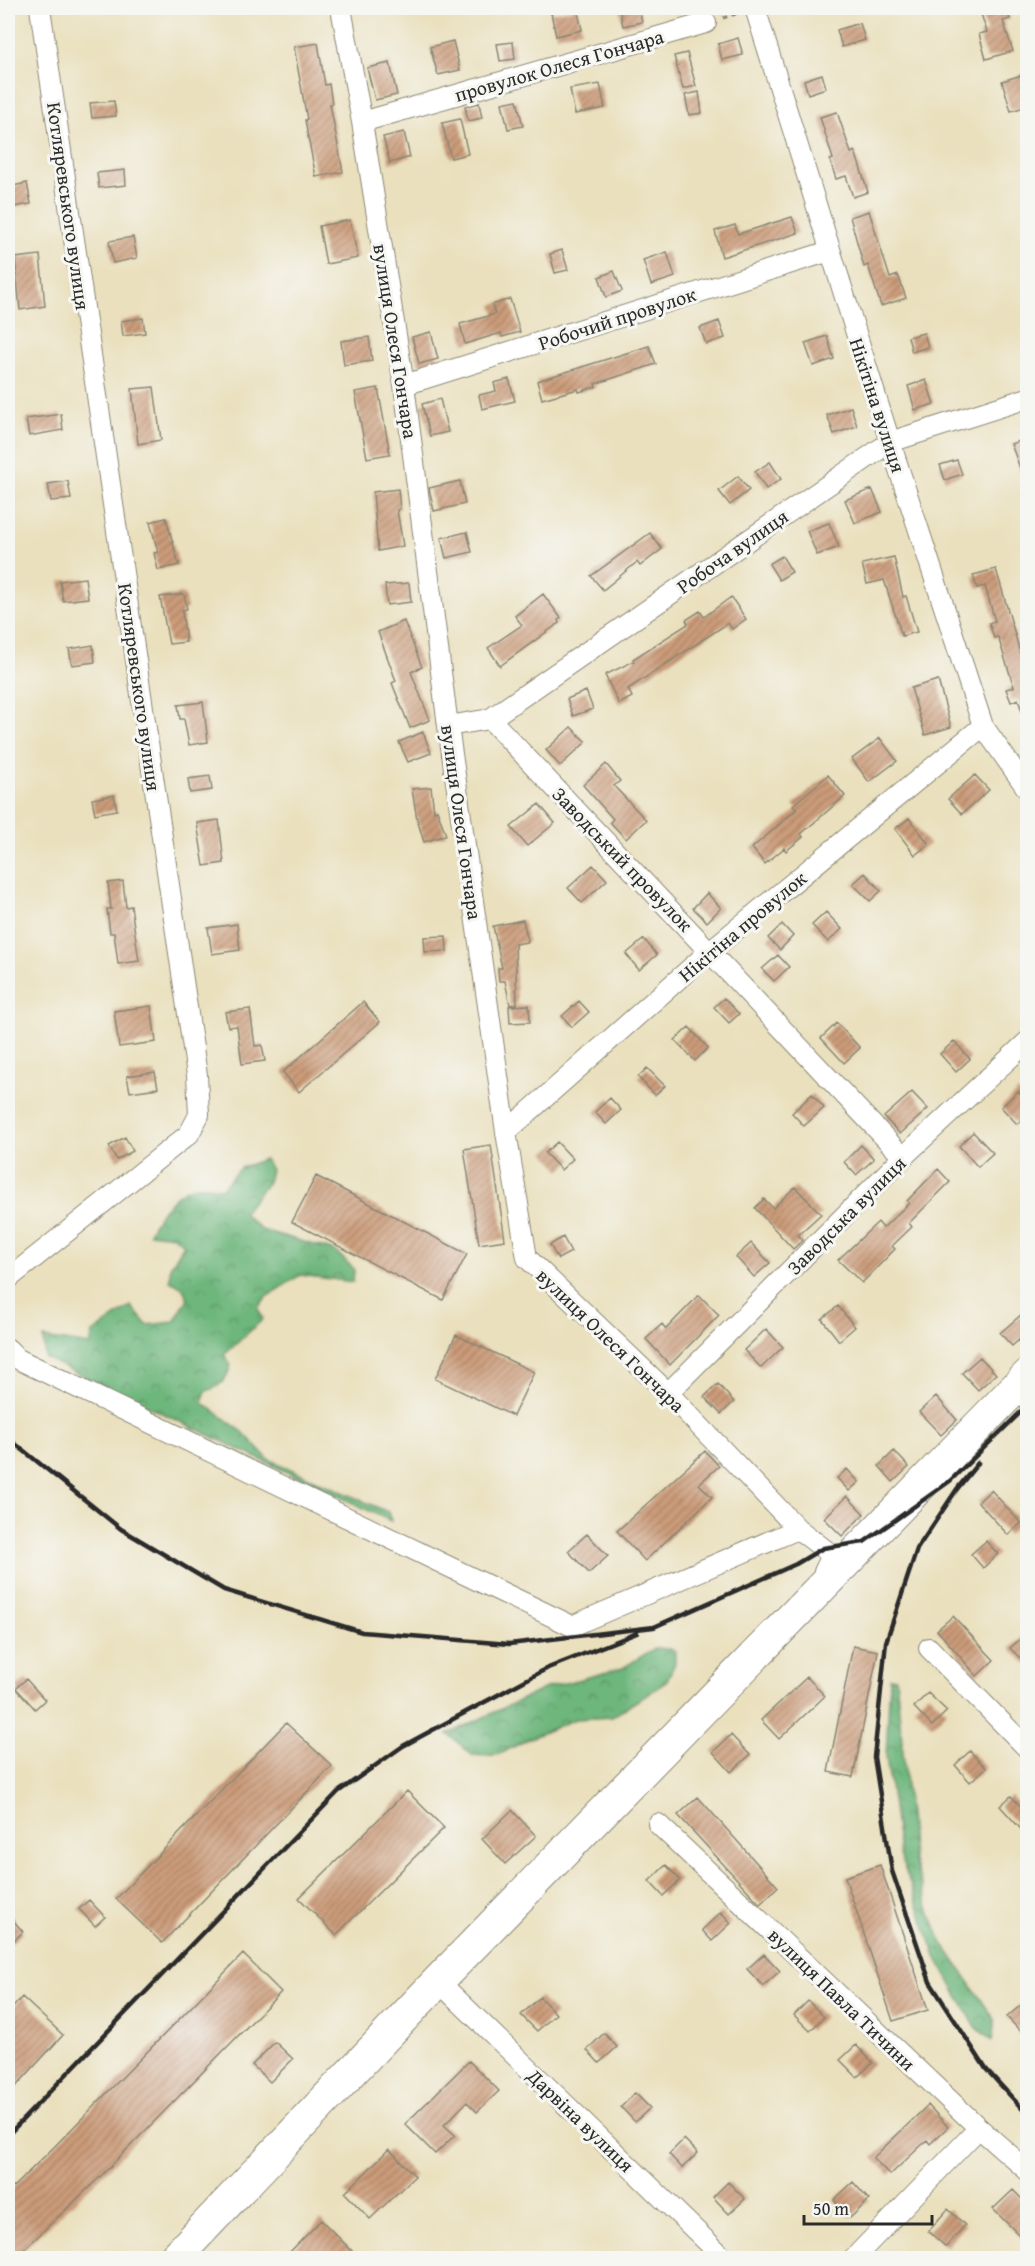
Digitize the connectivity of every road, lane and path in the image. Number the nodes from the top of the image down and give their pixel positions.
1 (40, 8) edge
2 (341, 8) edge
3 (755, 8) edge
4 (706, 23) joint
5 (362, 122) junction
6 (830, 251) junction
7 (404, 385) junction
8 (1028, 398) edge
9 (890, 442) junction
10 (490, 719) junction
11 (448, 726) junction
12 (983, 726) junction
13 (1028, 790) edge
14 (711, 951) junction
15 (1028, 1041) edge
16 (506, 1132) junction
17 (903, 1157) junction
18 (8, 1279) edge
19 (8, 1349) edge
20 (1028, 1375) edge
21 (668, 1393) junction
22 (798, 1529) junction
23 (824, 1572) dead end
24 (929, 1648) dead end
25 (1026, 1745) edge
26 (658, 1824) dead end
27 (438, 1981) junction
28 (979, 2128) junction
29 (1028, 2171) edge
30 (175, 2259) edge
31 (724, 2259) edge
32 (854, 2259) edge

1 - 18 street, Котляревського вулиця
2 - 5 street, вулиця Олеся Гончара
3 - 4 path
3 - 6 street, Нікітіна вулиця
4 - 5 street, провулок Олеся Гончара
5 - 7 street, вулиця Олеся Гончара
6 - 7 street, Робочий провулок
6 - 9 street, Нікітіна вулиця
7 - 11 street, вулиця Олеся Гончара
8 - 9 street, Робоча вулиця
9 - 10 street, Робоча вулиця
9 - 12 street, Нікітіна вулиця
10 - 11 street, Робоча вулиця
10 - 14 street, Заводський провулок
11 - 16 street, вулиця Олеся Гончара
12 - 13 street, Нікітіна вулиця
12 - 14 street, Нікітіна провулок
14 - 16 street, Нікітіна провулок
14 - 17 street, Заводський провулок
15 - 17 street, Заводська вулиця
16 - 21 street, вулиця Олеся Гончара
17 - 21 street, Заводська вулиця
19 - 22 street
20 - 27 main road
21 - 22 street, вулиця Олеся Гончара
22 - 23 street, вулиця Олеся Гончара
24 - 25 street
26 - 28 street, вулиця Павла Тичини
27 - 30 main road
27 - 31 street, Дарвіна вулиця
28 - 29 street, вулиця Павла Тичини
28 - 32 street

